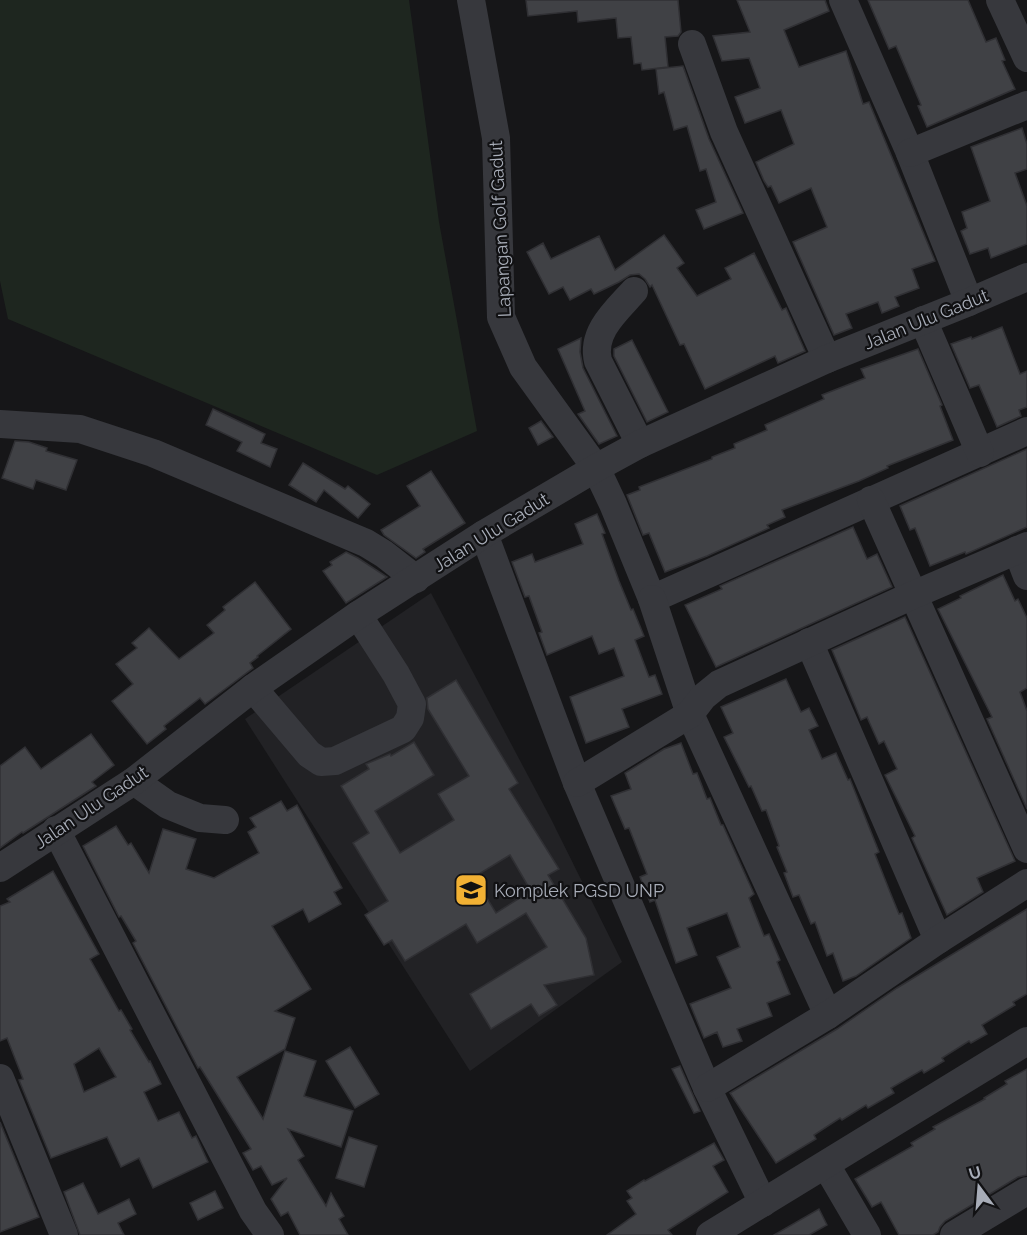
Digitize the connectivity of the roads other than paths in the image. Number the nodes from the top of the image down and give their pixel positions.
1 (471, 0) edge
2 (843, 0) edge
3 (1000, 0) edge
4 (692, 44) dead end
5 (1027, 58) edge
6 (1027, 105) edge
7 (910, 153) junction
8 (1027, 277) edge
9 (634, 291) dead end
10 (969, 302) junction
11 (923, 320) junction
12 (827, 359) junction
13 (0, 424) edge
14 (1027, 431) edge
15 (640, 444) junction
16 (980, 453) junction
17 (596, 468) junction
18 (871, 500) junction
19 (484, 534) junction
20 (1024, 557) edge
21 (416, 579) junction
22 (913, 595) junction
23 (652, 599) junction
24 (358, 615) junction
25 (809, 642) junction
26 (253, 688) junction
27 (690, 714) junction
28 (134, 781) junction
29 (577, 783) junction
30 (225, 820) dead end
31 (56, 830) junction
32 (1027, 849) edge
33 (0, 868) edge
34 (1027, 884) edge
35 (938, 940) junction
36 (828, 1015) junction
37 (1027, 1041) edge
38 (0, 1078) edge
39 (707, 1088) junction
40 (826, 1165) junction
41 (1027, 1191) edge
42 (763, 1203) junction
43 (58, 1233) edge
44 (270, 1235) edge
45 (710, 1235) edge
46 (867, 1235) edge
47 (954, 1235) edge

1 - 17 street, Lapangan Golf Gadut
2 - 7 street
3 - 5 street
4 - 12 street
6 - 7 street
7 - 10 street
8 - 10 street, Jalan Ulu Gadut
9 - 15 street
10 - 11 street, Jalan Ulu Gadut
11 - 12 street, Jalan Ulu Gadut
11 - 16 street
12 - 15 street, Jalan Ulu Gadut
13 - 21 street
14 - 16 street
15 - 17 street, Jalan Ulu Gadut
16 - 18 street
17 - 19 street, Jalan Ulu Gadut
17 - 23 street, Lapangan Golf Gadut
18 - 22 street
18 - 23 street
19 - 21 street, Jalan Ulu Gadut
19 - 29 street
20 - 22 street
21 - 24 street, Jalan Ulu Gadut
22 - 25 street
22 - 32 street
23 - 27 street, Lapangan Golf Gadut
24 - 26 street, Jalan Ulu Gadut
24 - 26 street
25 - 27 street
25 - 35 street
26 - 28 street, Jalan Ulu Gadut
27 - 29 street
27 - 36 street, Lapangan Golf Gadut
28 - 30 street
28 - 31 street, Jalan Ulu Gadut
29 - 39 street
31 - 33 street, Jalan Ulu Gadut
31 - 44 street
34 - 35 street
35 - 36 street
36 - 39 street
37 - 40 street
38 - 43 street
39 - 42 street
40 - 42 street
40 - 46 street
41 - 47 street
42 - 45 street

